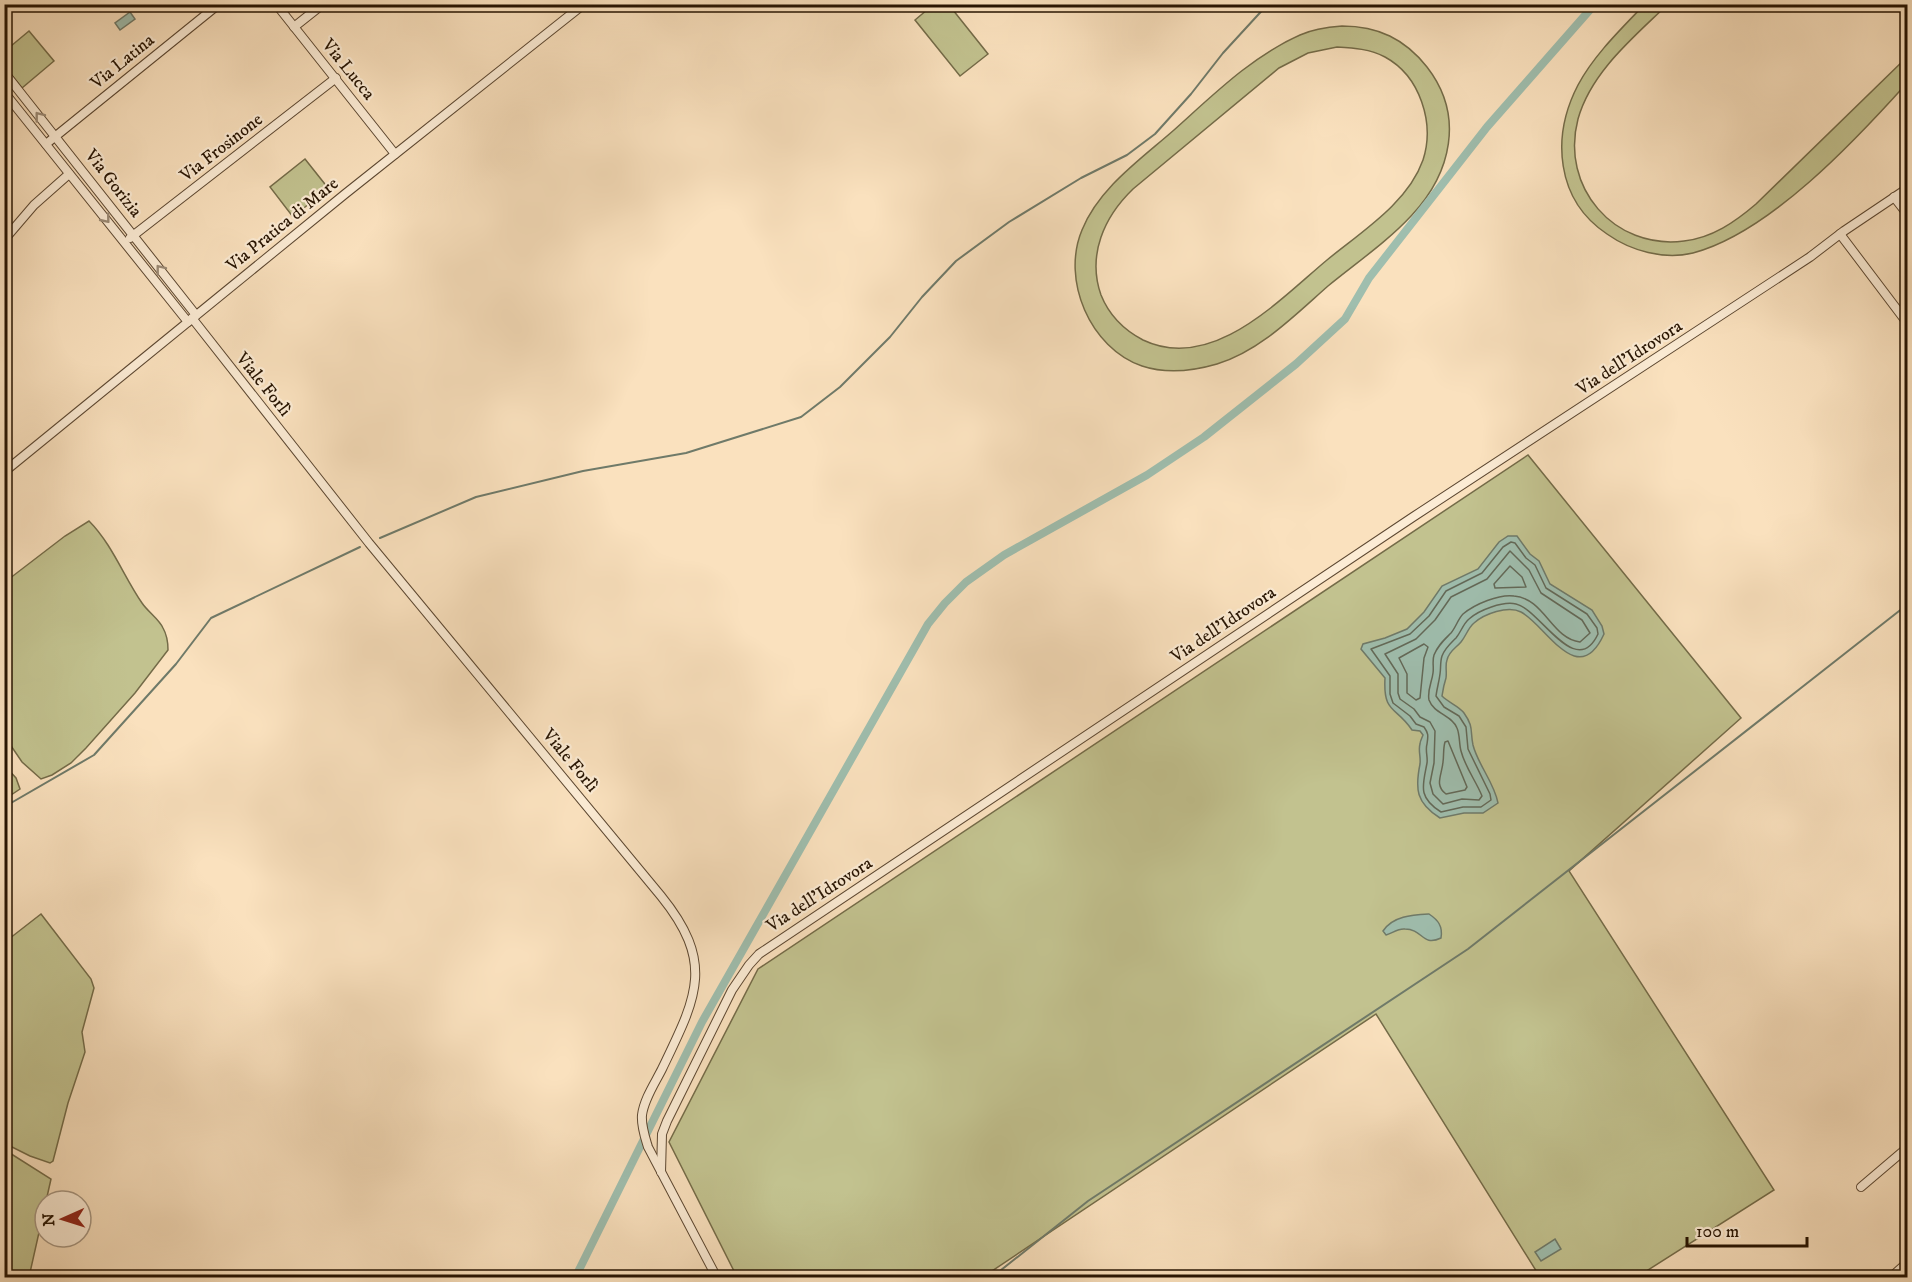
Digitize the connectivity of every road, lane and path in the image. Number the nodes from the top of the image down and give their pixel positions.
1 (11, 4) edge
2 (219, 4) edge
3 (276, 4) edge
4 (322, 4) edge
5 (584, 4) edge
6 (4, 8) edge
7 (294, 27) junction
8 (4, 72) edge
9 (336, 78) junction
10 (4, 92) edge
11 (55, 136) junction
12 (46, 144) junction
13 (395, 154) junction
14 (69, 174) junction
15 (1908, 188) edge
16 (1894, 197) junction
17 (1908, 215) edge
18 (1840, 234) junction
19 (134, 235) junction
20 (4, 240) edge
21 (125, 242) junction
22 (192, 318) junction
23 (1908, 324) edge
24 (4, 472) edge
25 (1908, 1147) edge
26 (661, 1172) junction
27 (1861, 1187) dead end
28 (1908, 1262) edge
29 (717, 1278) edge
30 (1890, 1278) edge

1 - 6 street
2 - 11 street, Via Latina
3 - 7 street, Via Lucca
4 - 7 street
5 - 13 street, Via Pratica di Mare
7 - 9 street, Via Lucca
11 -> 8 street, Via Gorizia
9 - 13 street, Via Lucca
9 - 19 street, Via Frosinone
10 - 12 street, Via Gorizia
11 - 12 street, Via Latina
11 - 19 street, Via Gorizia
12 - 14 street, Via Gorizia
13 - 22 street, Via Pratica di Mare
14 - 20 street
14 -> 21 street, Via Gorizia
15 - 16 street, Via dell'Idrovora
16 - 17 street
16 - 18 street, Via dell'Idrovora
18 - 23 street
18 - 26 street, Via dell'Idrovora
19 - 21 street, Via Frosinone
22 -> 19 street, Via Gorizia
21 - 22 street, Via Gorizia
22 - 24 street, Via Pratica di Mare
22 - 26 street, Viale Forlì
25 - 27 street
26 - 29 street, Viale Forlì
28 - 30 street

